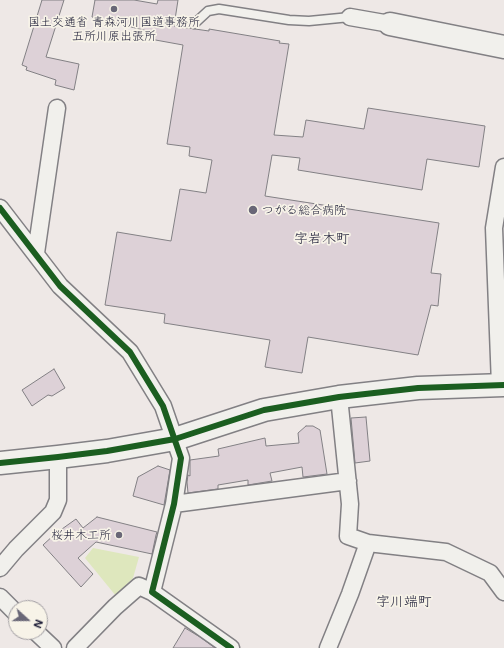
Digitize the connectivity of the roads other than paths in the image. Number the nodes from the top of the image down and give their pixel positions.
1 (350, 17) joint
2 (194, 24) dead end
3 (390, 24) joint
4 (504, 47) edge
5 (57, 108) dead end
6 (504, 167) edge
7 (0, 208) edge
8 (36, 253) junction
9 (502, 385) edge
10 (339, 397) junction
11 (174, 440) junction
12 (58, 458) junction
13 (0, 463) edge
14 (348, 481) junction
15 (174, 504) junction
16 (368, 542) junction
17 (0, 568) edge
18 (152, 592) junction
19 (504, 592) edge
20 (0, 597) edge
21 (8, 605) edge
22 (44, 640) edge
23 (53, 648) edge
24 (75, 648) edge
25 (231, 648) edge
26 (328, 648) edge

1 - 2 lane
1 - 3 street
3 - 4 street
5 - 8 street
6 - 9 street
7 - 8 street
8 - 11 street
9 - 10 street
10 - 11 street
10 - 14 street
11 - 12 street
11 - 15 street
12 - 13 street
12 - 17 street
14 - 15 street
14 - 16 street
15 - 18 street
16 - 19 street
16 - 26 street
18 - 24 street
18 - 25 street
20 - 21 street
22 - 23 street

